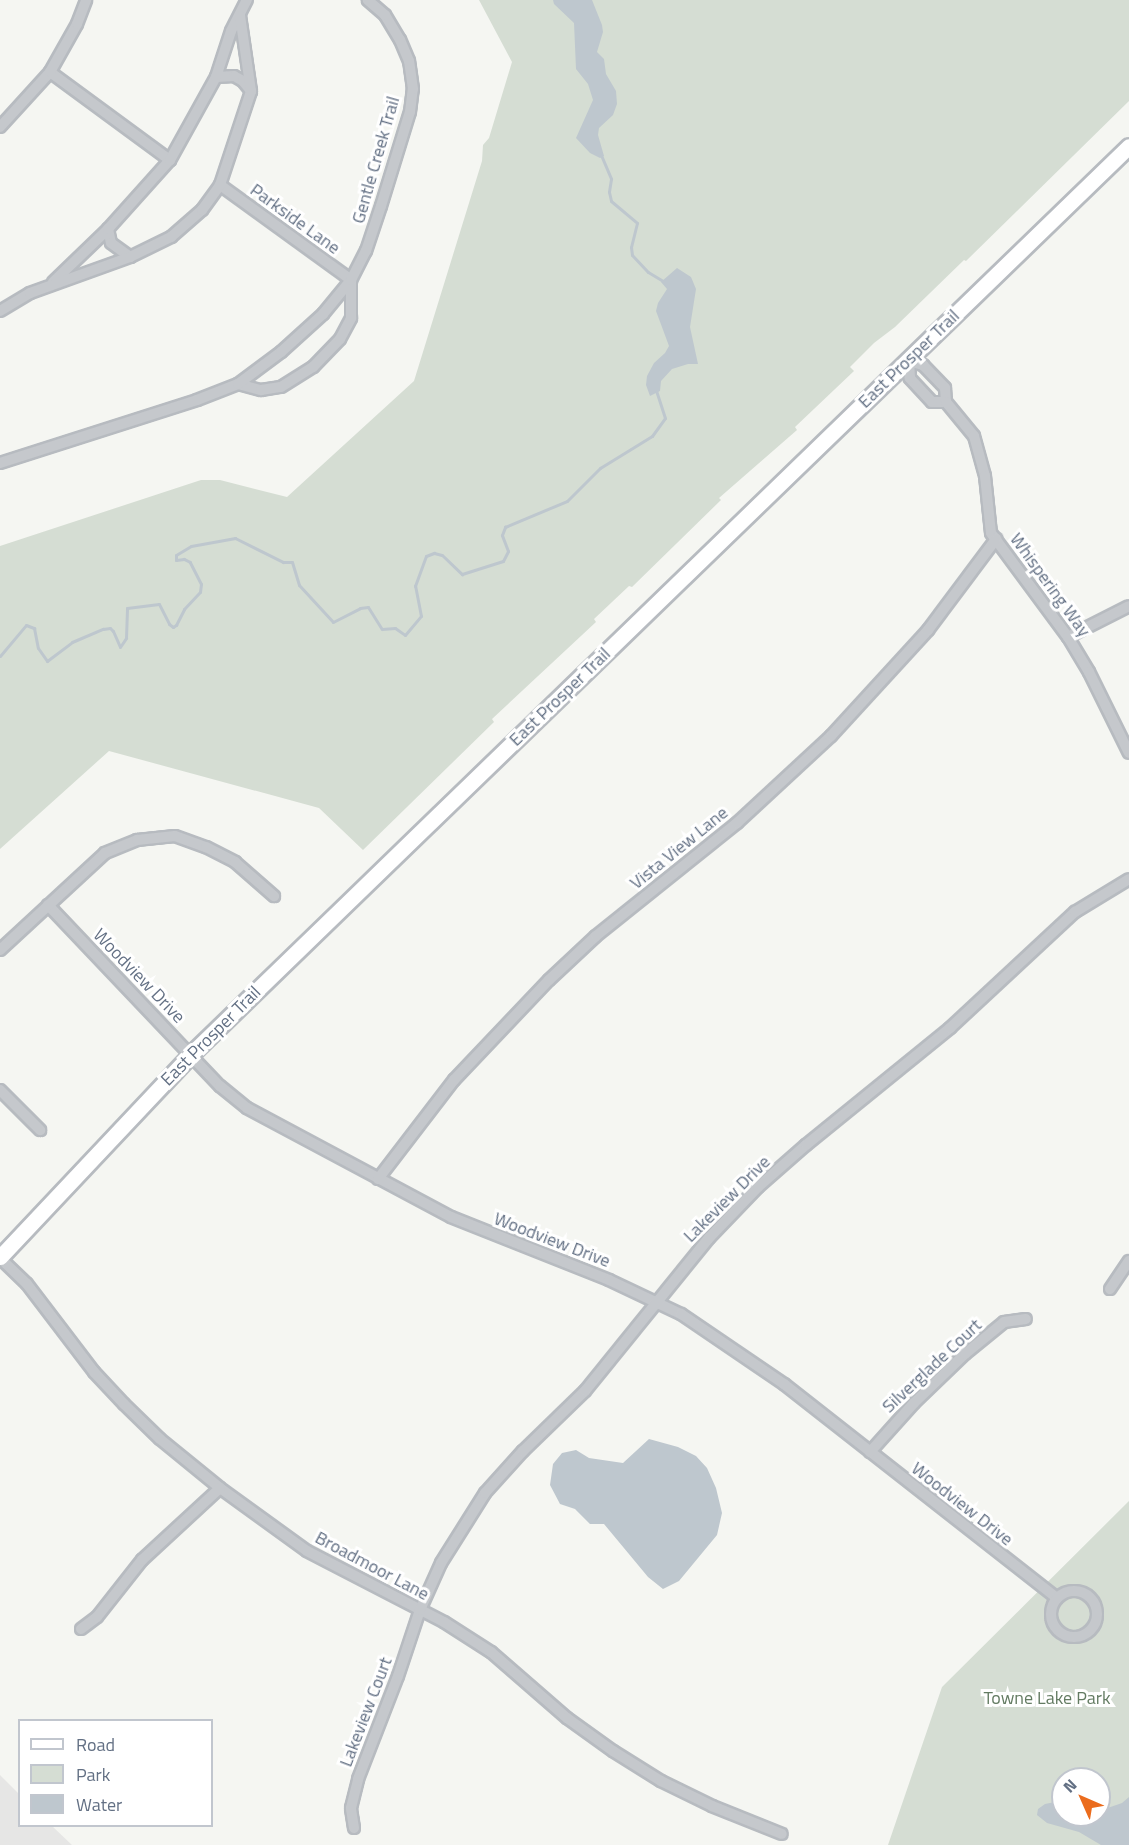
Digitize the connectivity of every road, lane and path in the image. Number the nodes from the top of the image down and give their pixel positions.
1 (86, 0) edge
2 (247, 0) edge
3 (368, 0) edge
4 (240, 16) junction
5 (50, 72) junction
6 (216, 77) junction
7 (250, 91) junction
8 (0, 127) edge
9 (1129, 146) edge
10 (170, 160) junction
11 (220, 185) junction
12 (108, 229) junction
13 (130, 256) junction
14 (351, 280) junction
15 (50, 285) junction
16 (0, 311) edge
17 (909, 361) junction
18 (238, 384) junction
19 (946, 402) junction
20 (0, 462) edge
21 (996, 539) junction
22 (1129, 606) edge
23 (1068, 637) junction
24 (1129, 753) edge
25 (1129, 879) edge
26 (274, 896) dead end
27 (48, 905) junction
28 (0, 950) edge
29 (191, 1054) junction
30 (0, 1090) edge
31 (40, 1130) dead end
32 (378, 1179) junction
33 (0, 1258) edge
34 (1129, 1262) edge
35 (1110, 1288) dead end
36 (656, 1301) junction
37 (1026, 1319) dead end
38 (870, 1452) junction
39 (220, 1488) junction
40 (1057, 1598) junction
41 (420, 1610) junction
42 (81, 1629) dead end
43 (354, 1828) dead end
44 (782, 1833) dead end

1 - 5 street
2 - 4 street
3 - 14 street, Gentle Creek Trail
4 - 6 street
4 - 7 street
5 - 8 street
5 - 10 street
6 - 7 street
6 - 10 street
7 - 11 street
9 - 17 main road, East Prosper Trail
10 - 12 street
11 - 13 street
11 - 14 street, Parkside Lane
12 - 13 street
12 - 15 street
13 - 15 street
14 - 18 street, Gentle Creek Trail
14 - 18 street, Gentle Creek Trail
15 - 16 street
17 - 19 street, Whispering Way
17 - 19 street, Whispering Way
17 - 29 main road, East Prosper Trail
18 - 20 street, Gentle Creek Trail
19 - 21 street, Whispering Way
21 - 23 street, Whispering Way
21 - 32 street, Vista View Lane
22 - 23 street
23 - 24 street, Whispering Way
25 - 36 street, Lakeview Drive
26 - 27 street
27 - 28 street
27 - 29 street, Woodview Drive
29 - 32 street, Woodview Drive
29 - 33 main road, East Prosper Trail
30 - 31 street
32 - 36 street, Woodview Drive
33 - 39 street, Broadmoor Lane
34 - 35 street
36 - 38 street, Woodview Drive
36 - 41 street, Lakeview Drive
37 - 38 street, Silverglade Court
38 - 40 street, Woodview Drive
39 - 41 street, Broadmoor Lane
39 - 42 street
40 - 40 street
41 - 43 street, Lakeview Court
41 - 44 street, Broadmoor Lane

